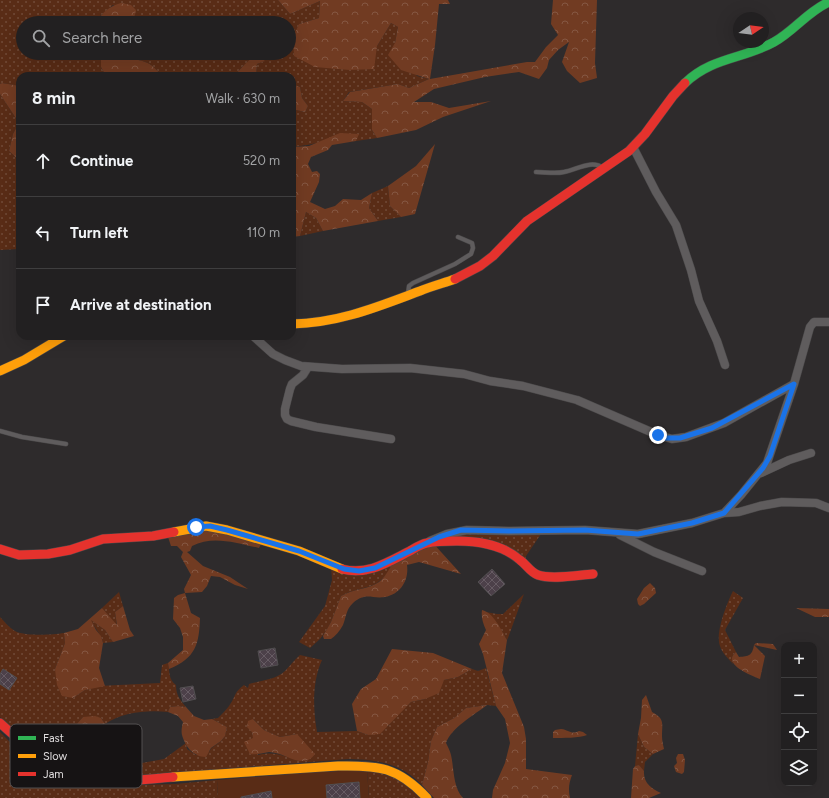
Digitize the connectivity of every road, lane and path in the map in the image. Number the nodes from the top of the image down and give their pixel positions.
1 (829, 2) edge
2 (633, 147) junction
3 (604, 169) junction
4 (536, 172) dead end
5 (458, 237) dead end
6 (408, 296) junction
7 (829, 322) edge
8 (296, 324) edge
9 (57, 340) edge
10 (257, 340) edge
11 (725, 366) dead end
12 (308, 367) junction
13 (0, 371) edge
14 (794, 384) junction
15 (0, 431) edge
16 (391, 439) dead end
17 (66, 444) dead end
18 (811, 453) dead end
19 (759, 474) junction
20 (829, 508) edge
21 (724, 513) junction
22 (616, 533) junction
23 (426, 543) junction
24 (0, 549) edge
25 (702, 572) dead end
26 (593, 574) dead end
27 (0, 723) edge
28 (10, 732) edge
29 (142, 780) edge
30 (427, 798) edge

1 - 2 main road
2 - 3 main road
2 - 11 street
3 - 4 lane
3 - 6 main road
5 - 6 lane
6 - 8 main road
7 - 14 street
9 - 13 main road
10 - 12 street
12 - 14 street
12 - 16 street
14 - 19 street
15 - 17 lane
18 - 19 street
19 - 21 street
20 - 21 street
21 - 22 street
22 - 23 street
22 - 25 street
23 - 24 main road
23 - 26 main road
27 - 28 main road
29 - 30 main road

